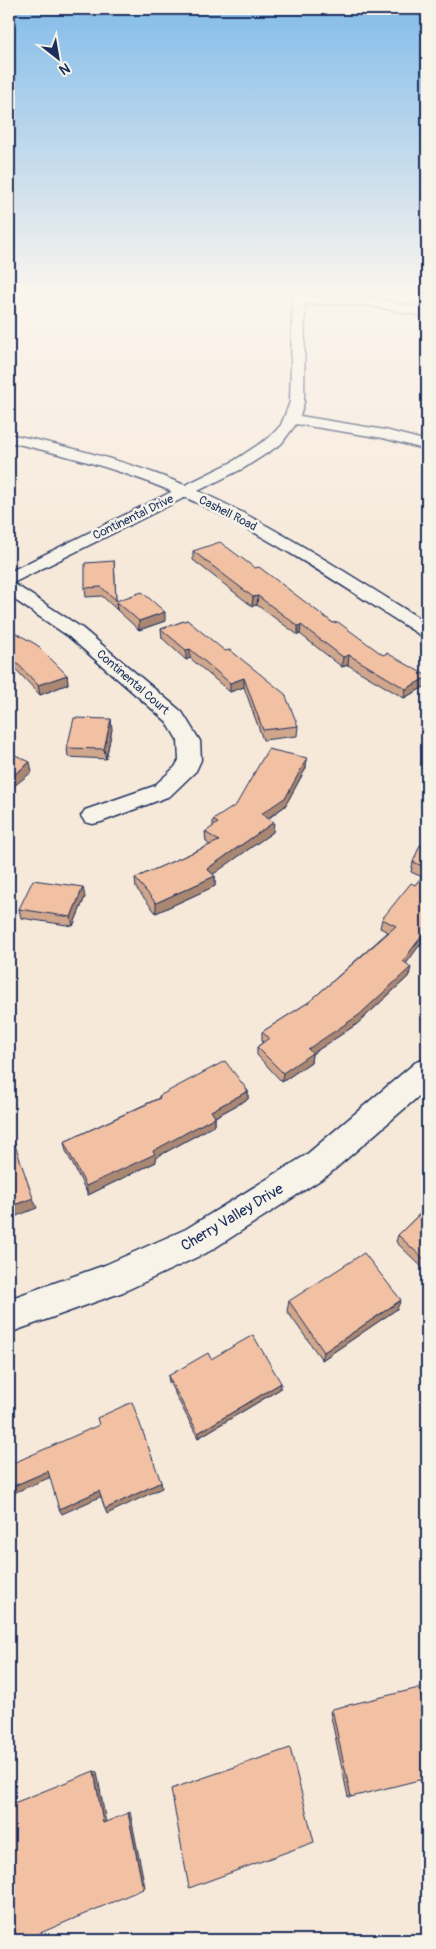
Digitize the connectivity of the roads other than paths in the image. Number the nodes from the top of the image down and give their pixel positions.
1 (298, 381) edge
2 (292, 419) junction
3 (9, 438) edge
4 (427, 446) edge
5 (186, 491) junction
6 (9, 579) edge
7 (9, 588) edge
8 (427, 631) edge
9 (93, 816) dead end
10 (427, 1072) edge
11 (9, 1316) edge

1 - 2 street, Continental Drive
2 - 4 street
2 - 5 street, Continental Drive
3 - 5 street, Cashell Road
5 - 6 street, Continental Drive
5 - 8 street, Cashell Road
7 - 9 street, Continental Court
10 - 11 street, Cherry Valley Drive

